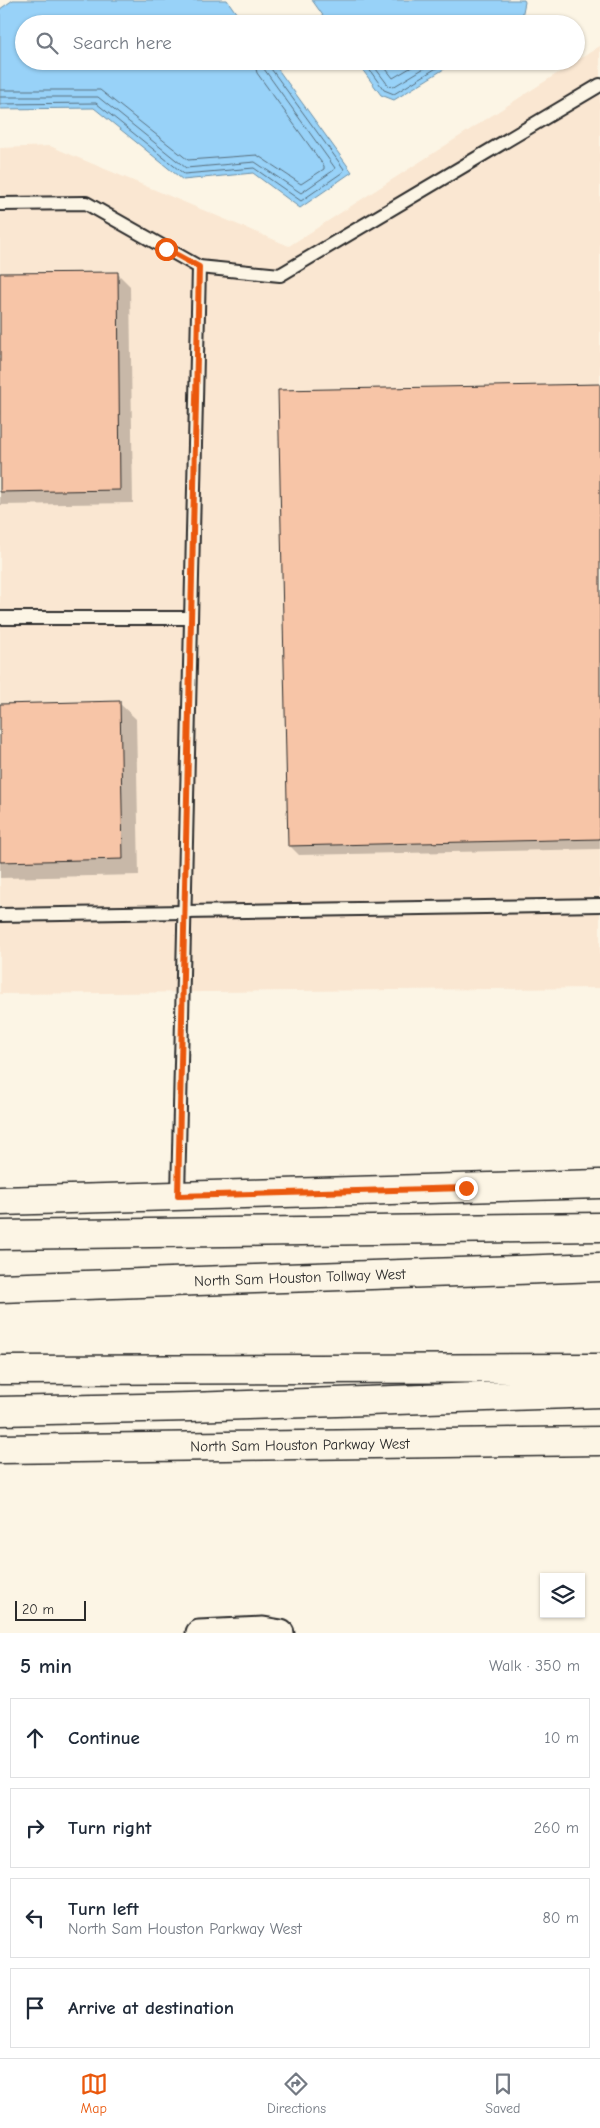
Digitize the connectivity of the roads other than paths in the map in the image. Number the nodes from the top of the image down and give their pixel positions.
1 (600, 86) edge
2 (0, 204) edge
3 (199, 267) junction
4 (0, 618) edge
5 (191, 618) junction
6 (600, 905) edge
7 (184, 914) junction
8 (0, 916) edge
9 (600, 1184) edge
10 (178, 1196) junction
11 (0, 1201) edge
12 (600, 1227) edge
13 (0, 1235) edge
14 (600, 1267) edge
15 (0, 1288) edge
16 (600, 1368) edge
17 (0, 1370) edge
18 (600, 1394) edge
19 (0, 1411) edge
20 (600, 1441) edge
21 (0, 1449) edge
22 (199, 1633) edge
23 (280, 1633) edge

1 - 3 lane
2 - 3 lane
3 - 5 lane
4 - 5 lane
5 - 7 lane
6 - 7 lane
7 - 8 lane
7 - 10 lane
9 - 10 main road
10 - 11 main road
12 - 13 main road
14 - 15 main road, North Sam Houston Tollway West
16 - 17 main road
18 - 19 main road
20 - 21 main road, North Sam Houston Parkway West
22 - 23 street

